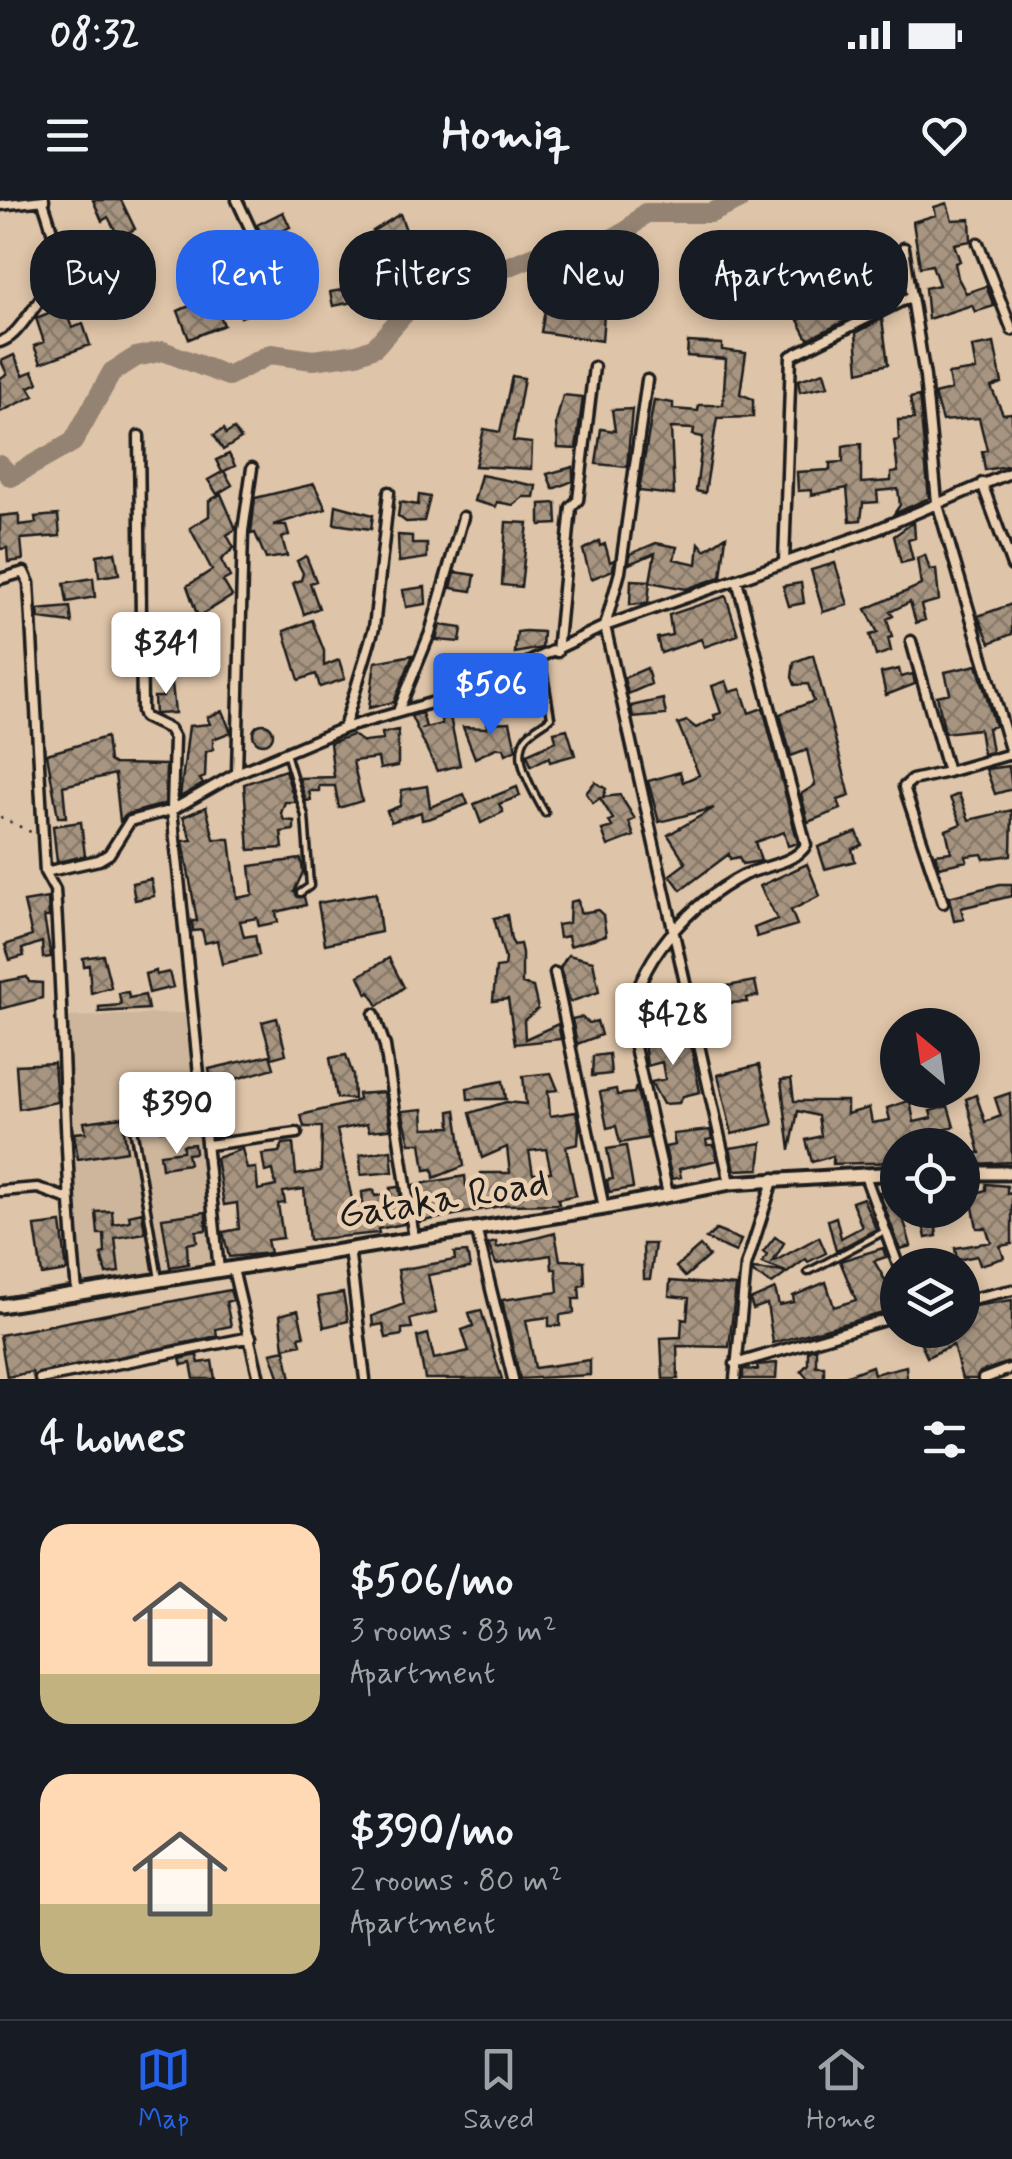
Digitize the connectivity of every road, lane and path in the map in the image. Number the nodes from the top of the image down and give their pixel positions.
1 (237, 200) edge
2 (44, 201) edge
3 (0, 204) edge
4 (251, 230) edge
5 (978, 243) dead end
6 (908, 272) edge
7 (912, 296) junction
8 (1012, 330) edge
9 (0, 342) edge
10 (594, 367) dead end
11 (647, 380) dead end
12 (139, 436) dead end
13 (252, 468) dead end
14 (1012, 472) edge
15 (982, 483) junction
16 (389, 492) dead end
17 (937, 502) junction
18 (463, 516) dead end
19 (784, 562) junction
20 (1012, 566) edge
21 (0, 580) edge
22 (737, 580) junction
23 (606, 626) junction
24 (911, 641) dead end
25 (557, 652) junction
26 (540, 657) junction
27 (399, 709) junction
28 (344, 728) junction
29 (286, 752) junction
30 (1012, 755) edge
31 (948, 772) junction
32 (238, 773) junction
33 (172, 810) junction
34 (545, 813) dead end
35 (0, 818) edge
36 (43, 838) junction
37 (45, 872) junction
38 (300, 893) dead end
39 (943, 903) dead end
40 (674, 928) junction
41 (555, 973) dead end
42 (374, 1014) dead end
43 (129, 1104) dead end
44 (297, 1133) dead end
45 (208, 1145) junction
46 (864, 1173) junction
47 (880, 1173) edge
48 (980, 1173) edge
49 (1012, 1173) edge
50 (774, 1178) junction
51 (730, 1183) junction
52 (0, 1191) edge
53 (668, 1194) junction
54 (68, 1200) junction
55 (604, 1208) junction
56 (475, 1226) junction
57 (885, 1231) junction
58 (414, 1238) junction
59 (349, 1248) junction
60 (892, 1248) edge
61 (226, 1269) junction
62 (808, 1272) dead end
63 (159, 1279) junction
64 (1012, 1290) edge
65 (76, 1292) junction
66 (980, 1297) edge
67 (0, 1306) edge
68 (880, 1321) edge
69 (251, 1337) junction
70 (735, 1364) junction
71 (1012, 1368) edge
72 (40, 1379) edge
73 (259, 1379) edge
74 (366, 1379) edge
75 (513, 1379) edge
76 (735, 1379) edge
77 (983, 1379) edge

1 - 4 street
2 - 3 street
2 - 9 street
5 - 8 street
6 - 7 street
7 - 17 street
7 - 19 street
10 - 25 street
11 - 23 street
12 - 33 street
13 - 32 street
14 - 15 street
15 - 17 street
15 - 20 street
16 - 28 street
17 - 19 street
17 - 30 street
18 - 27 street
19 - 22 street
21 - 36 street
22 - 23 street
22 - 40 street
23 - 25 street
23 - 40 street
24 - 31 street
25 - 26 street
26 - 27 street
26 - 34 lane
27 - 28 street
28 - 29 street
29 - 32 street
29 - 38 lane
30 - 31 street
31 - 39 street
32 - 33 street
33 - 37 street
33 - 45 street
35 - 36 path
36 - 37 street
37 - 54 street
40 - 51 street
40 - 53 street
41 - 55 street
42 - 58 street
43 - 63 lane
44 - 45 street
45 - 61 street
46 - 47 street, Gataka Road
46 - 50 street, Gataka Road
46 - 57 street
48 - 49 street
50 - 51 street, Gataka Road
50 - 70 street
51 - 53 street, Gataka Road
52 - 54 street
53 - 55 street, Gataka Road
54 - 65 street
55 - 56 street, Gataka Road
56 - 58 street, Gataka Road
56 - 75 street
57 - 60 street
57 - 62 lane
58 - 59 street, Gataka Road
59 - 61 street, Gataka Road
59 - 74 street
61 - 63 street, Gataka Road
61 - 69 street
63 - 65 street, Gataka Road
64 - 66 street
65 - 67 street, Gataka Road
68 - 70 street
69 - 72 street
69 - 73 street
70 - 76 street
71 - 77 street

